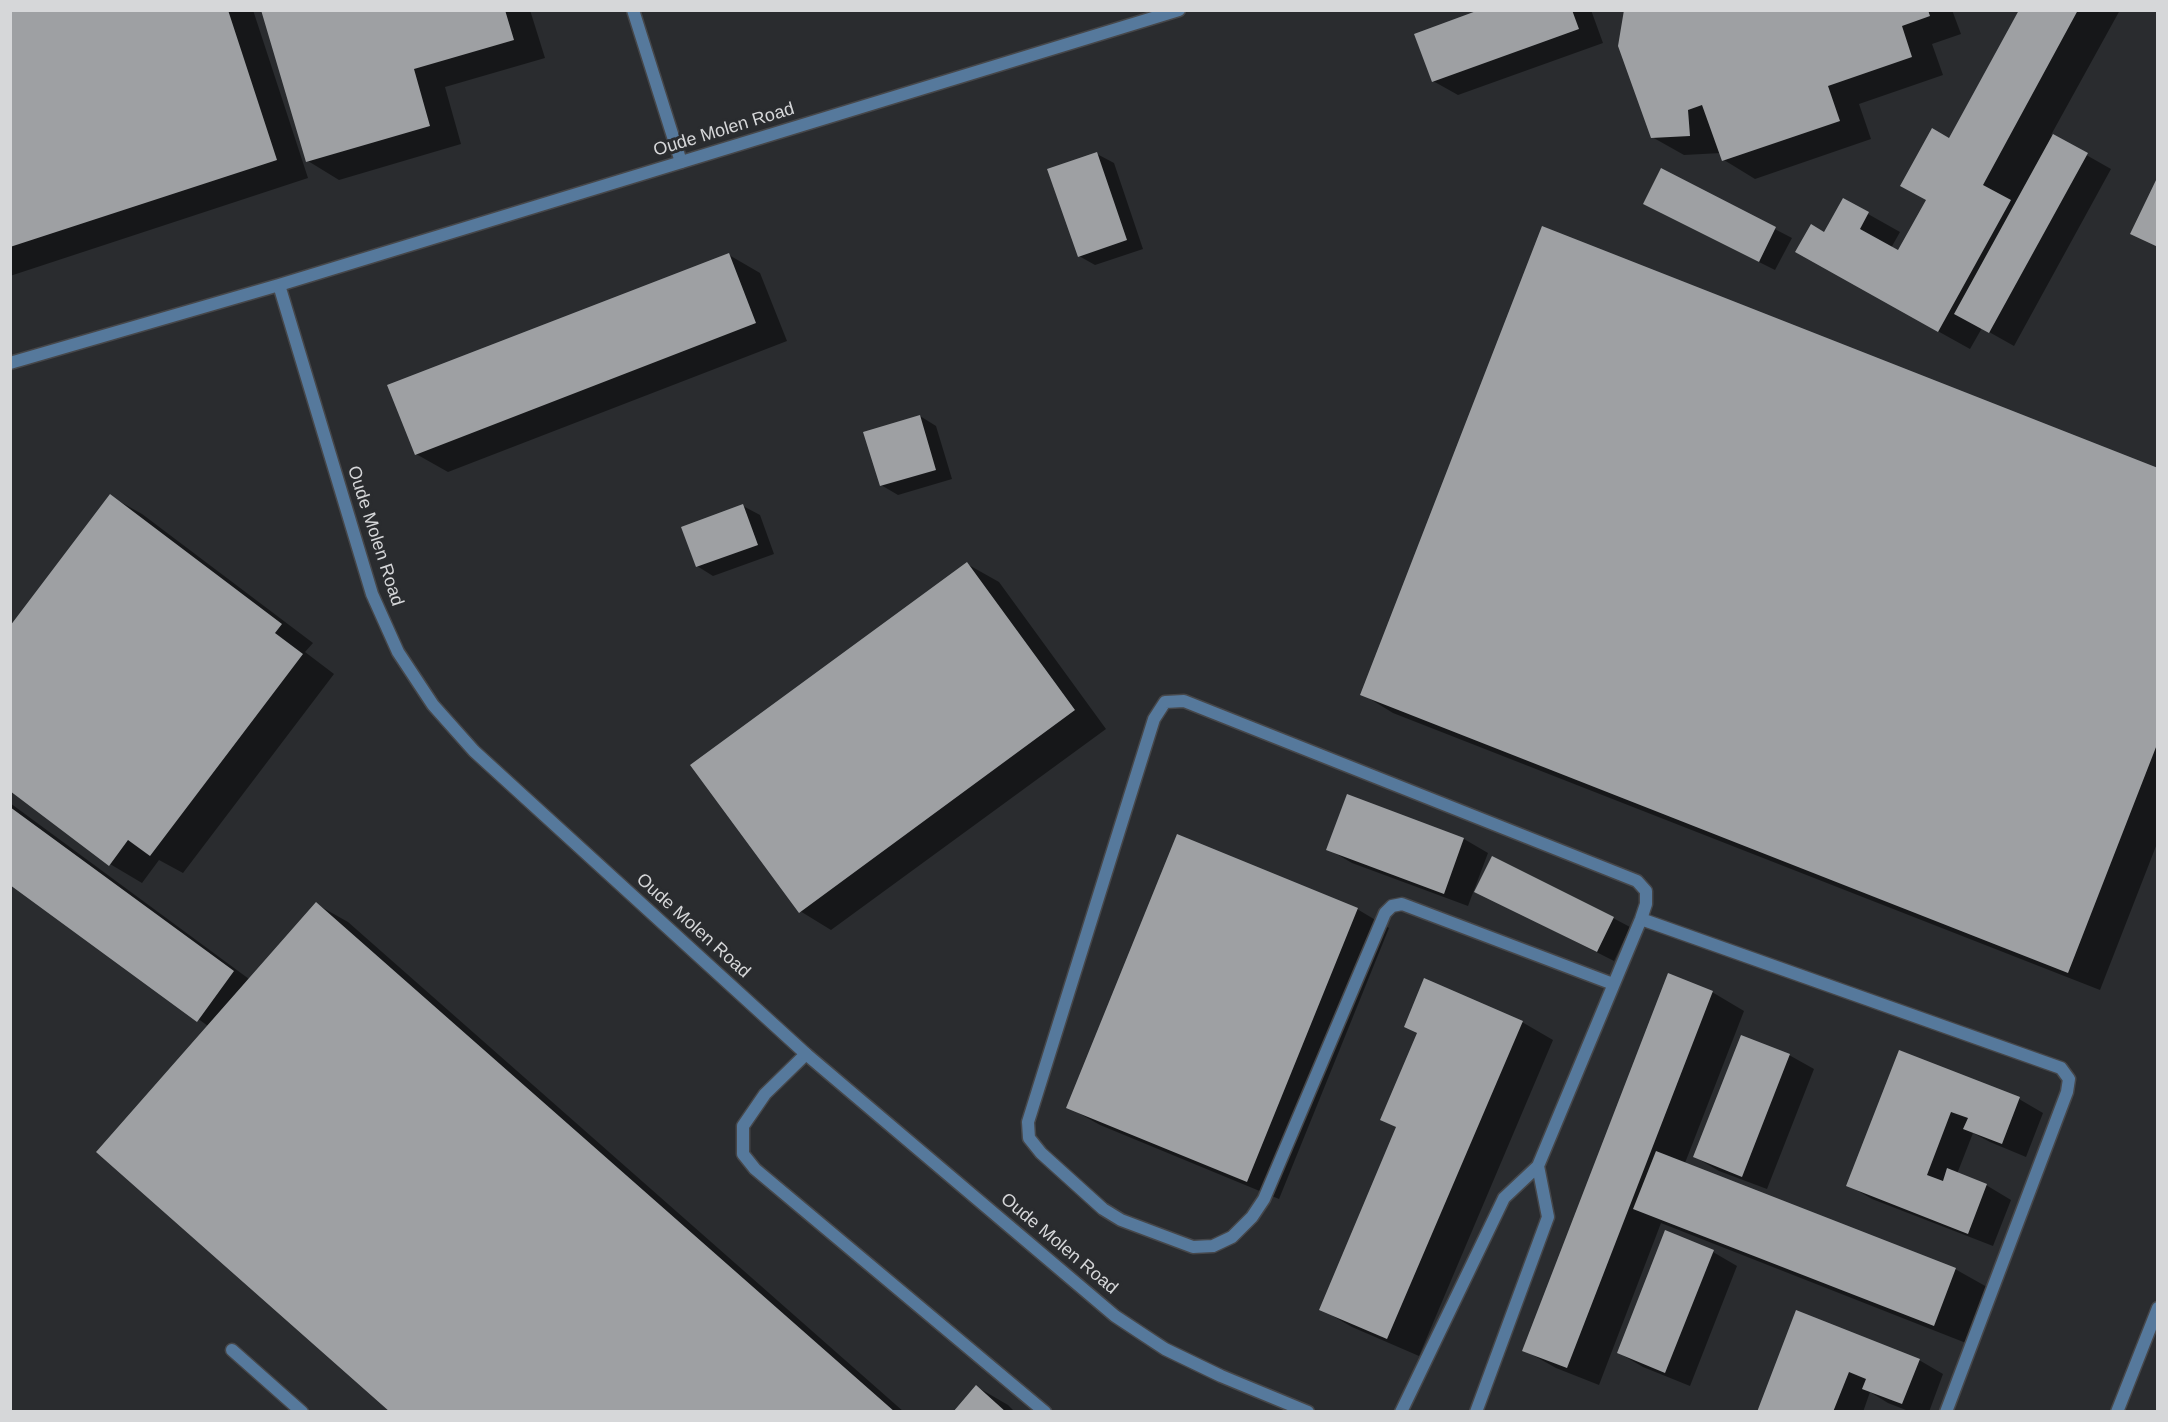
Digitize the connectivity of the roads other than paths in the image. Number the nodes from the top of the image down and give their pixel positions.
1 (633, 10) edge
2 (1179, 10) edge
3 (681, 162) junction
4 (279, 285) junction
5 (10, 363) edge
6 (1641, 919) junction
7 (1613, 984) junction
8 (806, 1054) junction
9 (1538, 1166) junction
10 (2157, 1308) edge
11 (232, 1350) dead end
12 (302, 1412) edge
13 (1045, 1412) edge
14 (1308, 1412) edge
15 (1401, 1412) edge
16 (1476, 1412) edge
17 (1946, 1412) edge
18 (2117, 1412) edge

1 - 3 street
2 - 3 street, Oude Molen Road
3 - 4 street, Oude Molen Road
4 - 5 street, Oude Molen Road
4 - 8 street, Oude Molen Road
6 - 7 street
6 - 7 street
6 - 17 street
7 - 9 street
8 - 13 street
8 - 14 street, Oude Molen Road
9 - 15 street
9 - 16 street
10 - 18 street
11 - 12 street

